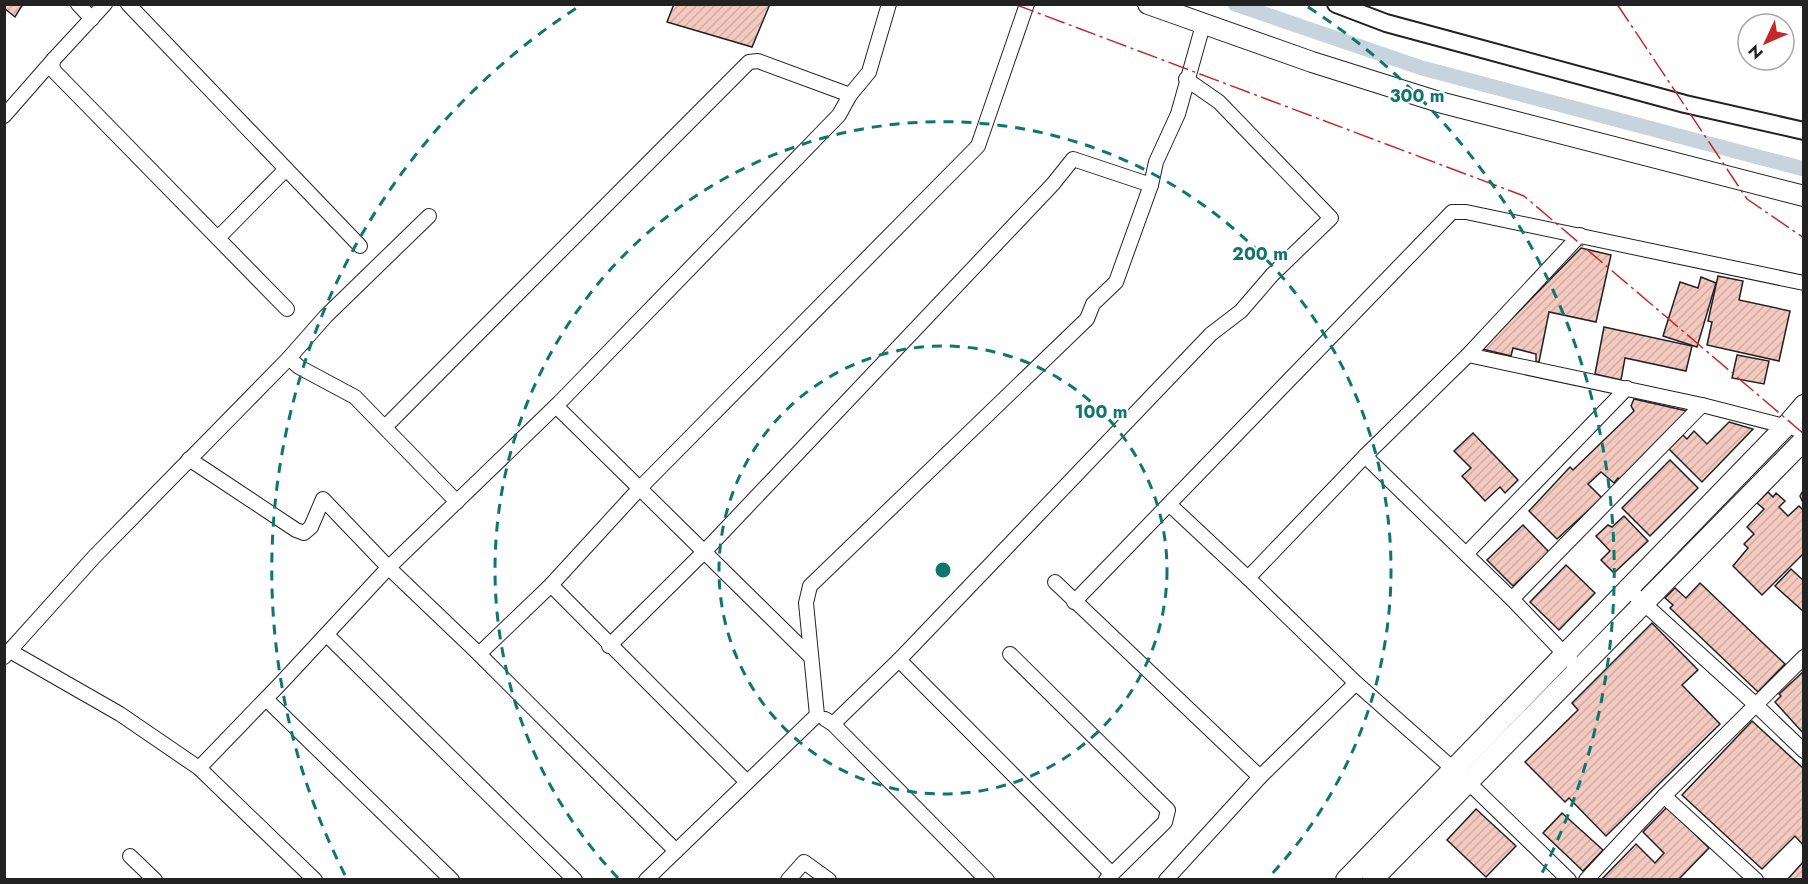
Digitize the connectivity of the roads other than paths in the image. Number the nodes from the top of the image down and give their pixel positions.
1 (78, 4) edge
2 (105, 4) edge
3 (128, 4) edge
4 (889, 4) edge
5 (1027, 4) edge
6 (1148, 4) edge
7 (1336, 4) edge
8 (92, 19) junction
9 (1203, 25) junction
10 (54, 59) junction
11 (1186, 79) junction
12 (850, 95) junction
13 (4, 116) edge
14 (1801, 127) edge
15 (286, 168) junction
16 (1151, 185) junction
17 (1803, 196) edge
18 (429, 216) dead end
19 (1580, 235) junction
20 (218, 238) junction
21 (360, 246) dead end
22 (1803, 283) edge
23 (287, 309) dead end
24 (1468, 355) junction
25 (289, 358) junction
26 (1627, 388) junction
27 (1702, 405) junction
28 (1803, 405) edge
29 (556, 406) junction
30 (385, 427) junction
31 (1795, 429) edge
32 (1803, 440) edge
33 (1365, 456) junction
34 (189, 459) junction
35 (639, 489) junction
36 (457, 502) junction
37 (1170, 506) junction
38 (704, 552) junction
39 (1466, 554) junction
40 (389, 567) junction
41 (1248, 578) junction
42 (1055, 582) dead end
43 (551, 585) junction
44 (1635, 596) junction
45 (1512, 599) junction
46 (1074, 602) junction
47 (327, 635) junction
48 (609, 646) junction
49 (7, 654) edge
50 (479, 654) junction
51 (1010, 654) dead end
52 (810, 656) junction
53 (1803, 657) edge
54 (899, 660) junction
55 (1572, 661) junction
56 (1356, 683) junction
57 (266, 699) junction
58 (1755, 705) junction
59 (817, 715) junction
60 (833, 724) junction
61 (1803, 751) edge
62 (199, 768) junction
63 (1461, 776) junction
64 (1260, 777) junction
65 (747, 782) junction
66 (1664, 796) junction
67 (676, 851) junction
68 (130, 856) dead end
69 (1109, 876) edge
70 (1358, 877) edge
71 (155, 879) edge
72 (315, 879) edge
73 (452, 879) edge
74 (574, 879) edge
75 (646, 879) edge
76 (788, 879) edge
77 (829, 879) edge
78 (987, 879) edge
79 (1166, 879) edge
80 (1569, 879) edge
81 (1586, 879) edge
82 (1756, 879) edge

1 - 8 street
2 - 8 street
3 - 15 street
4 - 12 street
5 - 35 street
6 - 9 main road
7 - 14 street
8 - 10 street
9 - 11 street
9 - 17 main road
10 - 13 street
10 - 20 street
11 - 16 street
11 - 54 street
12 - 29 street
12 - 30 street
15 - 20 street
15 - 21 street
16 - 38 street
16 - 52 street
18 - 25 street
19 - 22 street
19 - 24 street
19 - 37 street
20 - 23 street
24 - 26 street
24 - 33 street
25 - 30 street
25 - 34 street
26 - 27 street
26 - 39 street
27 - 31 street
27 - 45 street
28 - 31 main road
29 - 35 street
29 - 36 street
30 - 36 street
31 - 44 main road
32 - 44 main road
33 - 39 street
33 - 41 street
34 - 40 street
34 - 49 street
35 - 38 street
35 - 43 street
36 - 40 street
37 - 41 street
37 - 46 street
38 - 48 street
38 - 52 street
39 - 45 street
40 - 47 street
40 - 50 street
41 - 56 street
42 - 46 street
43 - 48 street
43 - 50 street
44 - 55 main road
44 - 58 street
45 - 55 street
46 - 64 street
47 - 57 street
47 - 74 street
48 - 65 street
49 - 62 street
50 - 67 street
51 - 69 street
52 - 59 street
53 - 58 street
54 - 60 street
54 - 69 street
55 - 63 main road
56 - 63 street
56 - 64 street
57 - 62 street
57 - 73 street
58 - 61 street
58 - 66 street
59 - 60 street
59 - 65 street
60 - 78 street
62 - 72 street
63 - 70 main road
63 - 80 street
64 - 79 street
65 - 67 street
66 - 81 street
66 - 82 street
67 - 75 street
68 - 71 street
76 - 77 street

